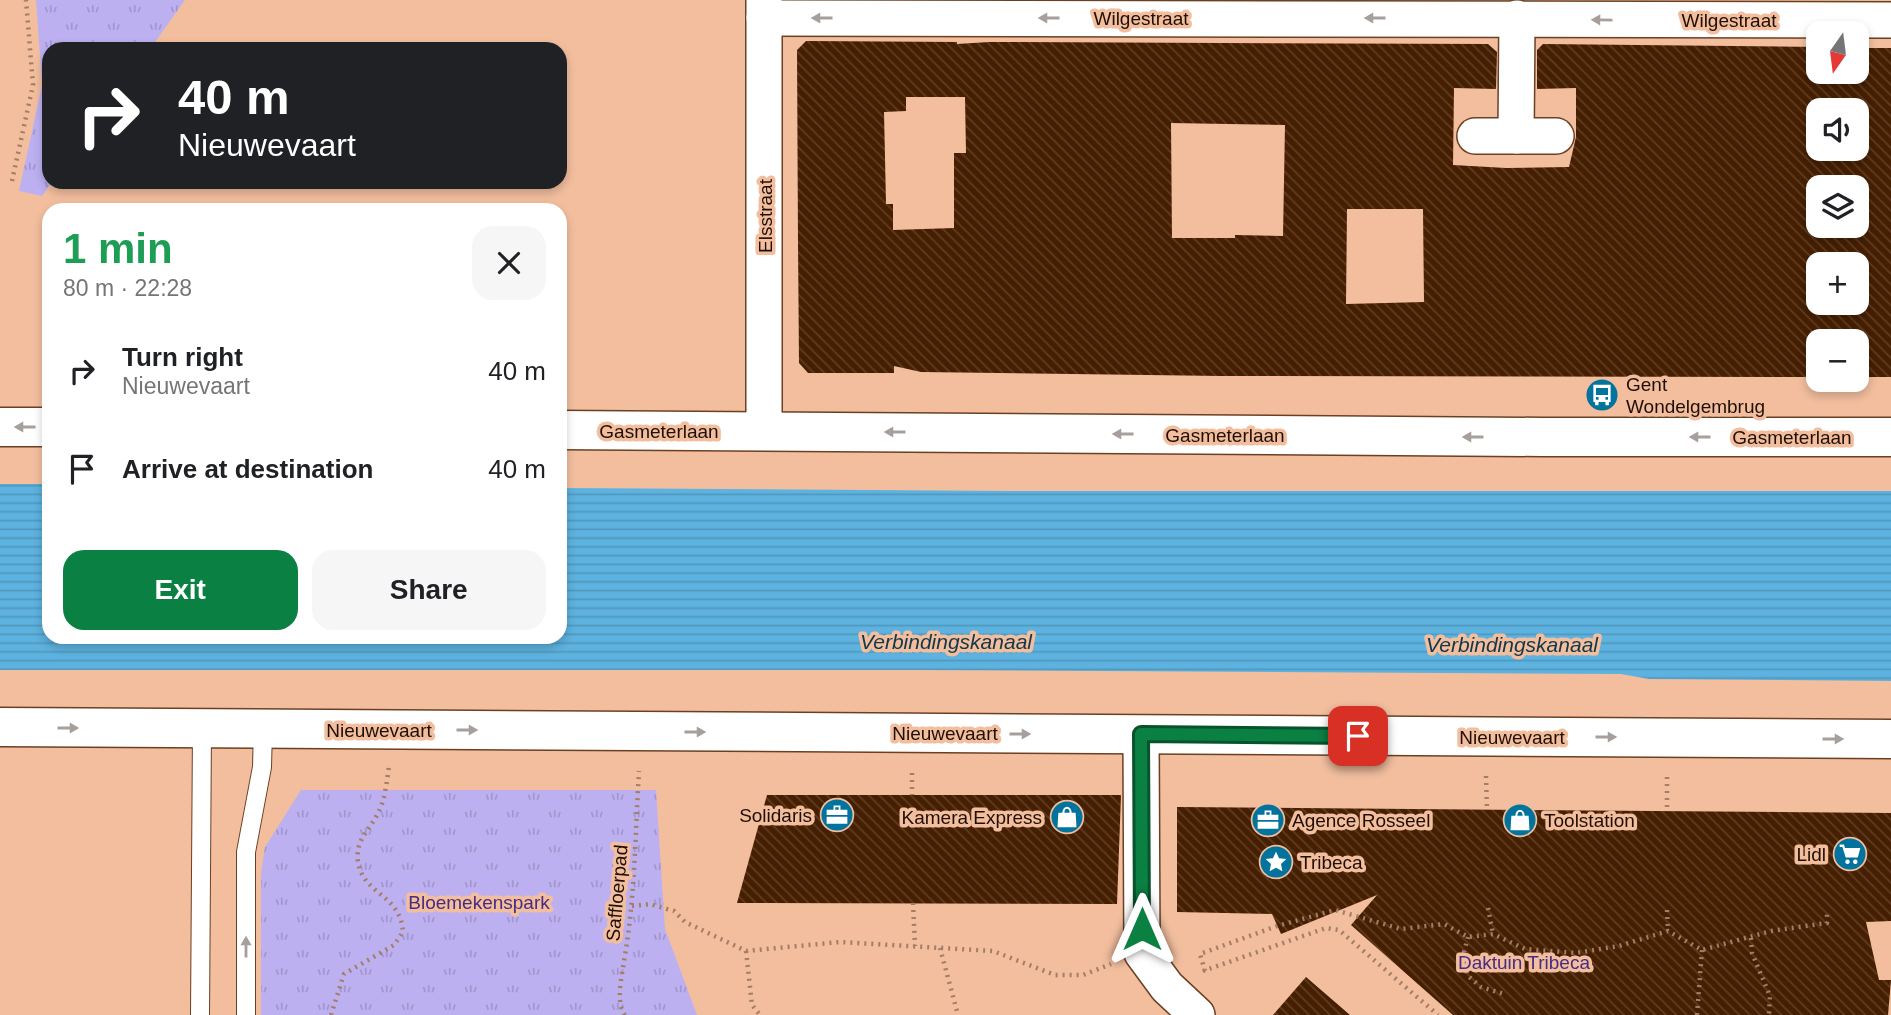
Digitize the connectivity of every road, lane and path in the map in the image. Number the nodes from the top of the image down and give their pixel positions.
1 (26, 0) edge
2 (764, 9) edge
3 (1651, 10) edge
4 (1517, 19) junction
5 (1891, 20) edge
6 (1475, 136) dead end
7 (1516, 136) junction
8 (1556, 136) dead end
9 (12, 181) dead end
10 (0, 427) edge
11 (42, 427) edge
12 (567, 430) edge
13 (764, 431) junction
14 (1891, 437) edge
15 (0, 727) edge
16 (202, 729) junction
17 (263, 729) junction
18 (392, 730) junction
19 (1141, 734) junction
20 (1891, 739) edge
21 (639, 771) dead end
22 (912, 773) dead end
23 (1486, 776) dead end
24 (1667, 777) dead end
25 (912, 794) dead end
26 (1487, 810) dead end
27 (1667, 811) dead end
28 (913, 904) dead end
29 (632, 906) junction
30 (1488, 908) dead end
31 (1667, 910) dead end
32 (1827, 912) dead end
33 (1668, 931) junction
34 (1493, 934) junction
35 (1468, 937) junction
36 (1751, 938) junction
37 (915, 946) junction
38 (940, 948) junction
39 (1702, 950) junction
40 (746, 951) junction
41 (1142, 953) junction
42 (1205, 971) junction
43 (1167, 987) junction
44 (1504, 994) dead end
45 (200, 1015) edge
46 (246, 1015) edge
47 (331, 1015) edge
48 (625, 1015) edge
49 (760, 1015) edge
50 (958, 1015) edge
51 (1197, 1015) edge
52 (1438, 1015) edge
53 (1697, 1015) edge
54 (1769, 1015) edge

1 - 9 path
4 -> 2 street, Wilgestraat
2 - 13 street, Elsstraat
3 -> 4 street, Wilgestraat
3 - 5 street, Wilgestraat
4 - 7 street
6 - 7 street
7 - 8 street
11 -> 10 main road
12 - 13 main road, Gasmeterlaan
14 -> 13 main road, Gasmeterlaan
15 -> 16 main road, Nieuwevaart
16 - 17 main road, Nieuwevaart
16 - 45 lane
17 - 18 main road, Nieuwevaart
46 -> 17 lane
18 -> 19 main road, Nieuwevaart
18 - 47 path
19 -> 20 main road, Nieuwevaart
19 - 41 street
21 - 29 path, Saffloerpad
22 - 25 path
23 - 26 path
24 - 27 path
28 - 37 path
29 - 40 path
29 - 48 path, Saffloerpad
30 - 34 path
31 - 33 path
32 - 36 path
33 - 34 path
33 - 39 path
34 - 35 path
35 - 42 path
35 - 44 path
36 - 39 path
36 - 54 path
37 - 38 path
37 - 40 path
38 - 41 path
38 - 50 path
39 - 53 path
40 - 49 path
41 - 43 street
42 - 43 path
42 - 52 path
43 - 51 street

